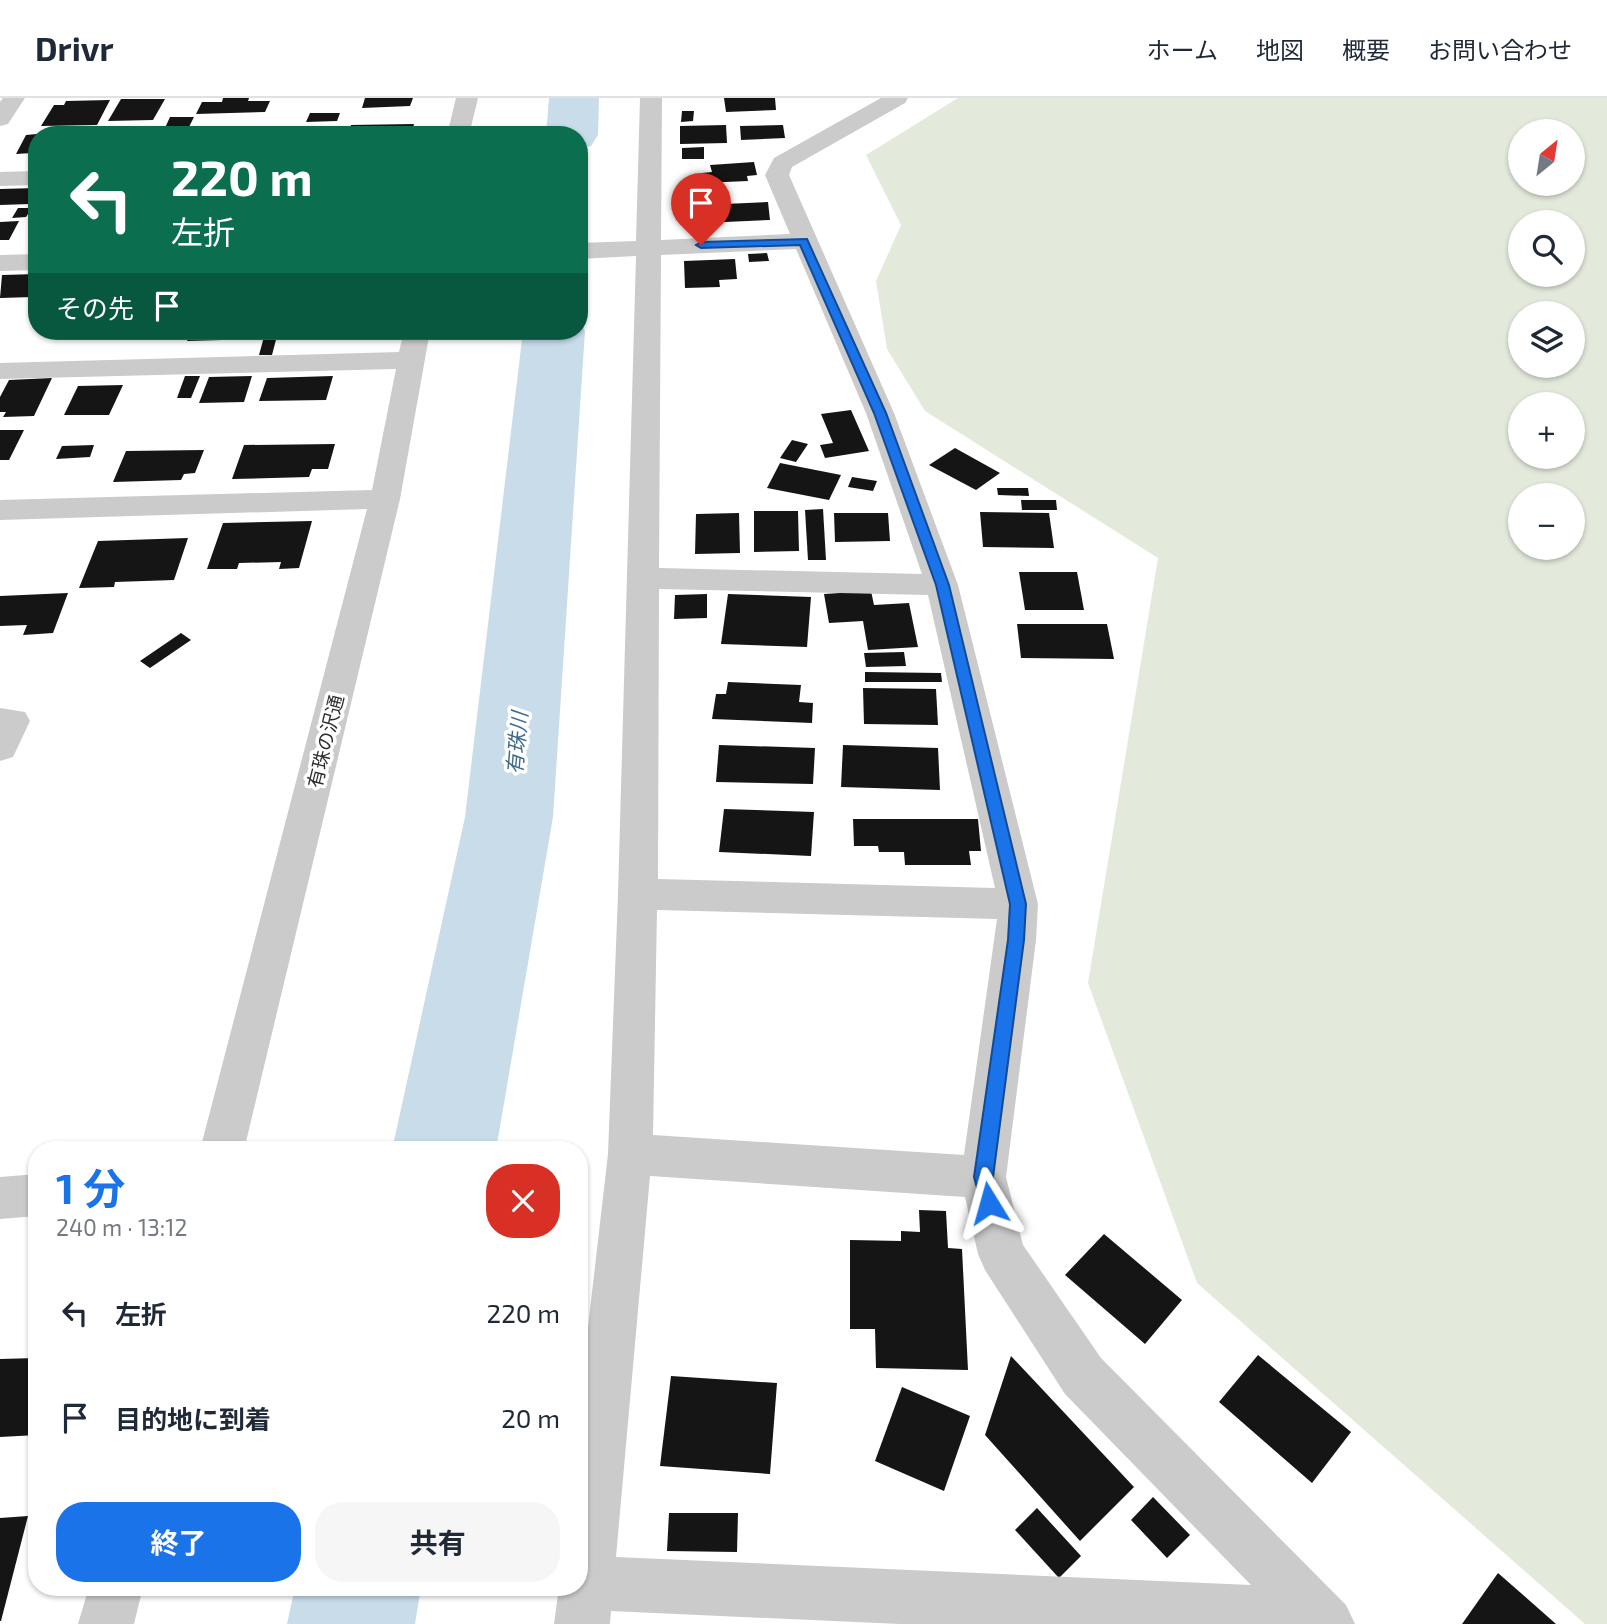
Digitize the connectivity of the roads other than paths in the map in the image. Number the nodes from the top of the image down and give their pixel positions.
1 (14, 98) edge
2 (467, 98) edge
3 (651, 98) edge
4 (897, 98) edge
5 (0, 119) edge
6 (460, 126) edge
7 (28, 177) edge
8 (0, 179) edge
9 (804, 241) junction
10 (633, 248) junction
11 (588, 250) edge
12 (28, 262) edge
13 (0, 263) edge
14 (414, 345) edge
15 (0, 371) edge
16 (385, 499) junction
17 (0, 510) edge
18 (642, 579) junction
19 (942, 585) junction
20 (0, 721) edge
21 (0, 748) edge
22 (638, 894) junction
23 (1018, 904) junction
24 (224, 1141) edge
25 (630, 1154) junction
26 (983, 1177) junction
27 (28, 1196) edge
28 (0, 1198) edge
29 (588, 1564) edge
30 (114, 1596) edge
31 (584, 1603) edge
32 (1322, 1619) edge
33 (106, 1624) edge

1 - 5 street
2 - 6 street
3 - 10 street
4 - 9 street
7 - 8 street
9 - 10 street
9 - 19 street
10 - 11 street
10 - 18 street
12 - 13 street
14 - 15 street
14 - 16 street, 有珠の沢通
16 - 17 street
16 - 24 street, 有珠の沢通
18 - 19 street
18 - 22 street
19 - 23 street
20 - 21 street
22 - 23 street
22 - 25 street
23 - 26 street
25 - 26 street
25 - 29 street
26 - 32 street
27 - 28 street
30 - 33 street
31 - 32 street

